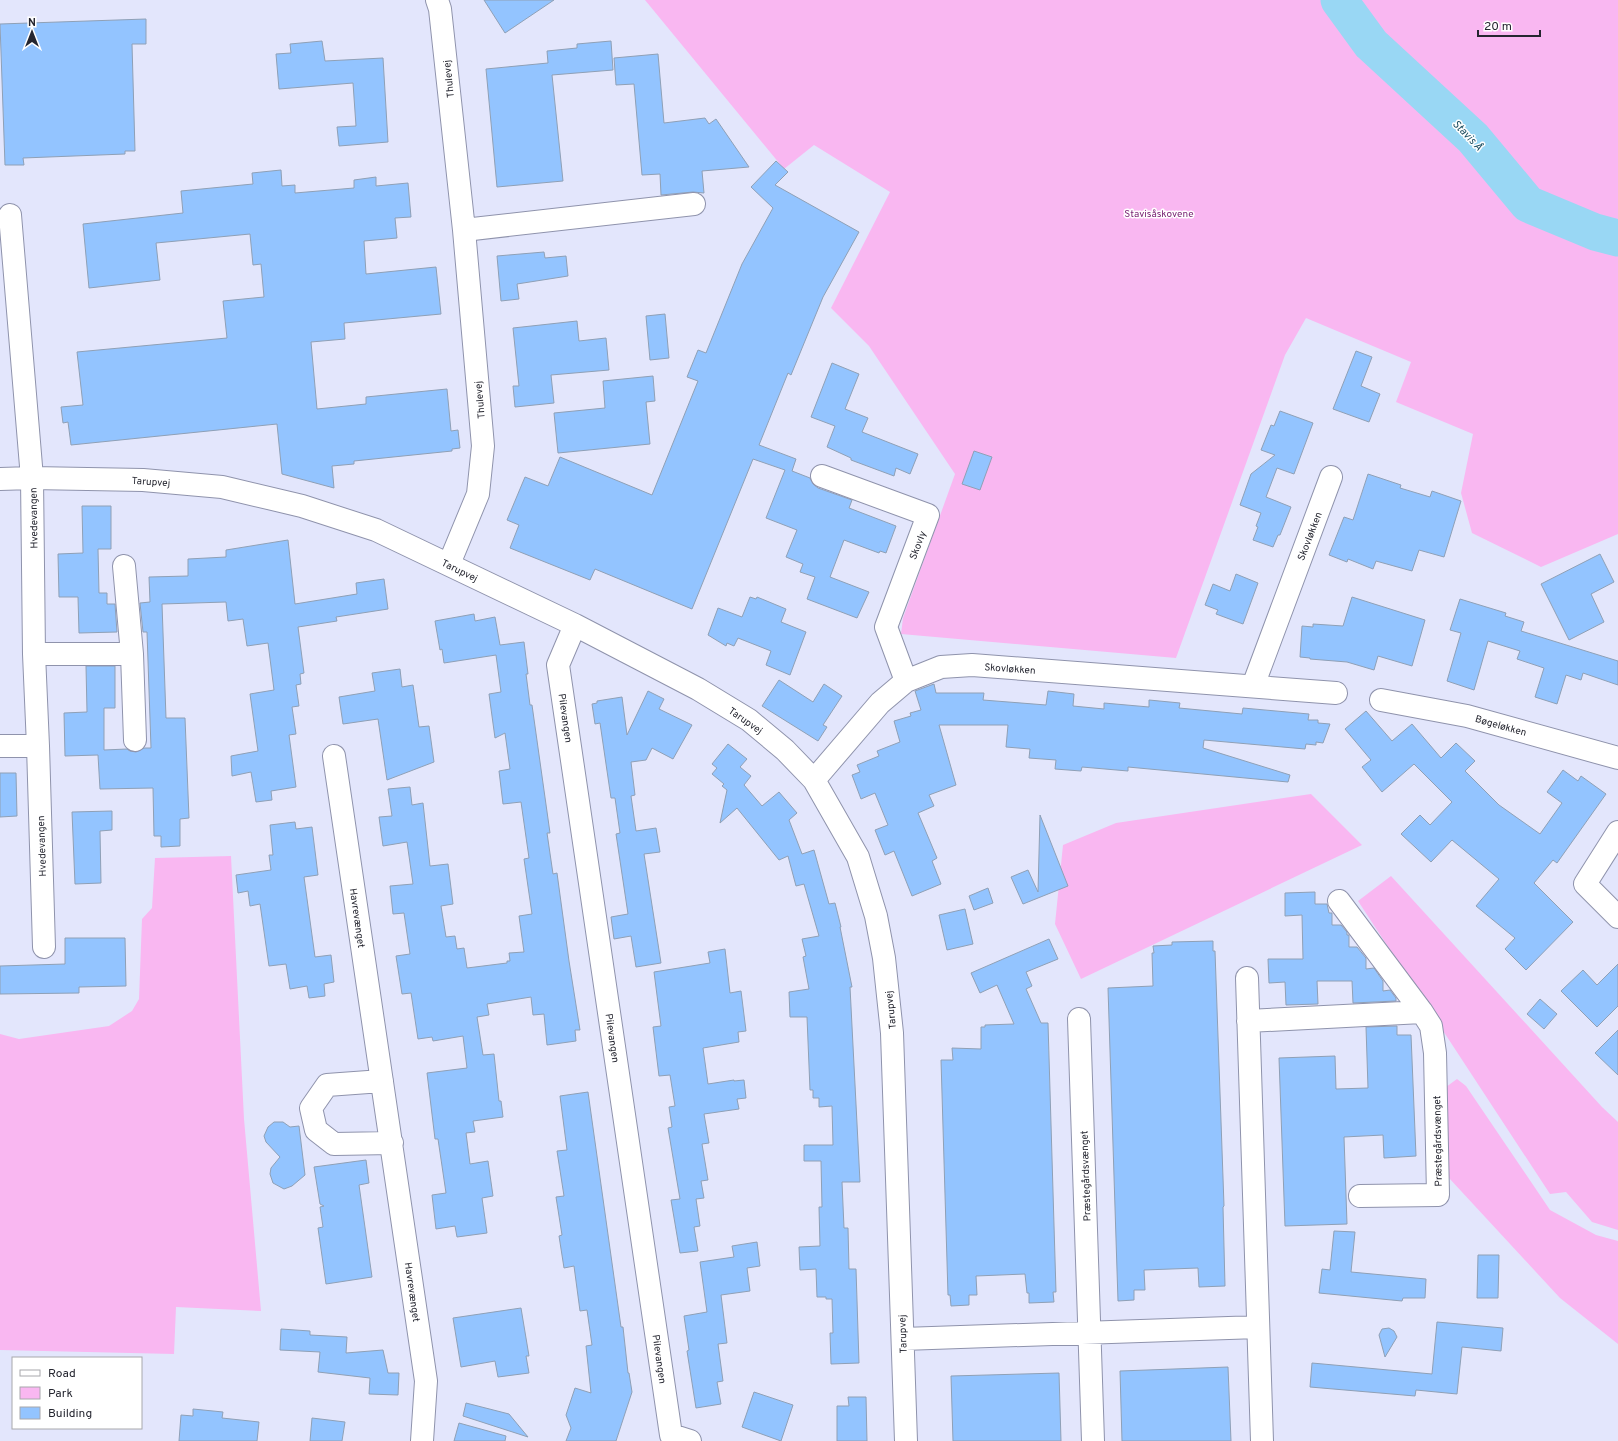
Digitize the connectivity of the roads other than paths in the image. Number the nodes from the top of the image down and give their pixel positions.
1 (437, 0) edge
2 (694, 204) dead end
3 (10, 215) dead end
4 (464, 230) junction
5 (822, 476) dead end
6 (1331, 477) dead end
7 (32, 478) junction
8 (0, 479) edge
9 (449, 564) junction
10 (124, 566) dead end
11 (575, 625) junction
12 (34, 654) junction
13 (132, 654) junction
14 (906, 681) junction
15 (1253, 686) junction
16 (1336, 693) dead end
17 (1381, 700) dead end
18 (135, 740) dead end
19 (0, 746) edge
20 (38, 746) junction
21 (334, 756) dead end
22 (1618, 758) edge
23 (814, 780) junction
24 (1618, 832) edge
25 (1338, 901) dead end
26 (1618, 917) edge
27 (44, 947) dead end
28 (1247, 978) dead end
29 (1422, 1012) junction
30 (1079, 1019) dead end
31 (1248, 1021) junction
32 (382, 1080) junction
33 (392, 1143) junction
34 (1360, 1196) dead end
35 (1258, 1327) junction
36 (1090, 1333) junction
37 (902, 1339) junction
38 (422, 1441) edge
39 (690, 1441) edge
40 (906, 1441) edge
41 (1093, 1441) edge
42 (1262, 1441) edge

1 - 4 street, Thulevej
2 - 4 street
3 - 7 street
4 - 9 street, Thulevej
5 - 14 street, Skovly
6 - 15 street, Skovløkken
7 - 8 street, Tarupvej
7 - 9 street, Tarupvej
7 - 12 street, Hvedevangen
9 - 11 street, Tarupvej
10 - 13 street
11 - 23 street, Tarupvej
11 - 39 street, Pilevangen
12 - 13 street
12 - 20 street, Hvedevangen
13 - 18 street
14 - 15 street, Skovløkken
14 - 23 street, Skovløkken
15 - 16 street, Skovløkken
17 - 22 street, Bøgeløkken
19 - 20 street
20 - 27 street, Hvedevangen
21 - 32 street, Havrevænget
23 - 37 street, Tarupvej
24 - 26 street
25 - 29 street, Præstegårdsvænget
28 - 31 street
29 - 31 street
29 - 34 street, Præstegårdsvænget
30 - 36 street, Præstegårdsvænget
31 - 35 street
32 - 33 street, Havrevænget
32 - 33 street
33 - 38 street, Havrevænget
35 - 36 street
35 - 42 street
36 - 37 street
36 - 41 street, Præstegårdsvænget
37 - 40 street, Tarupvej

